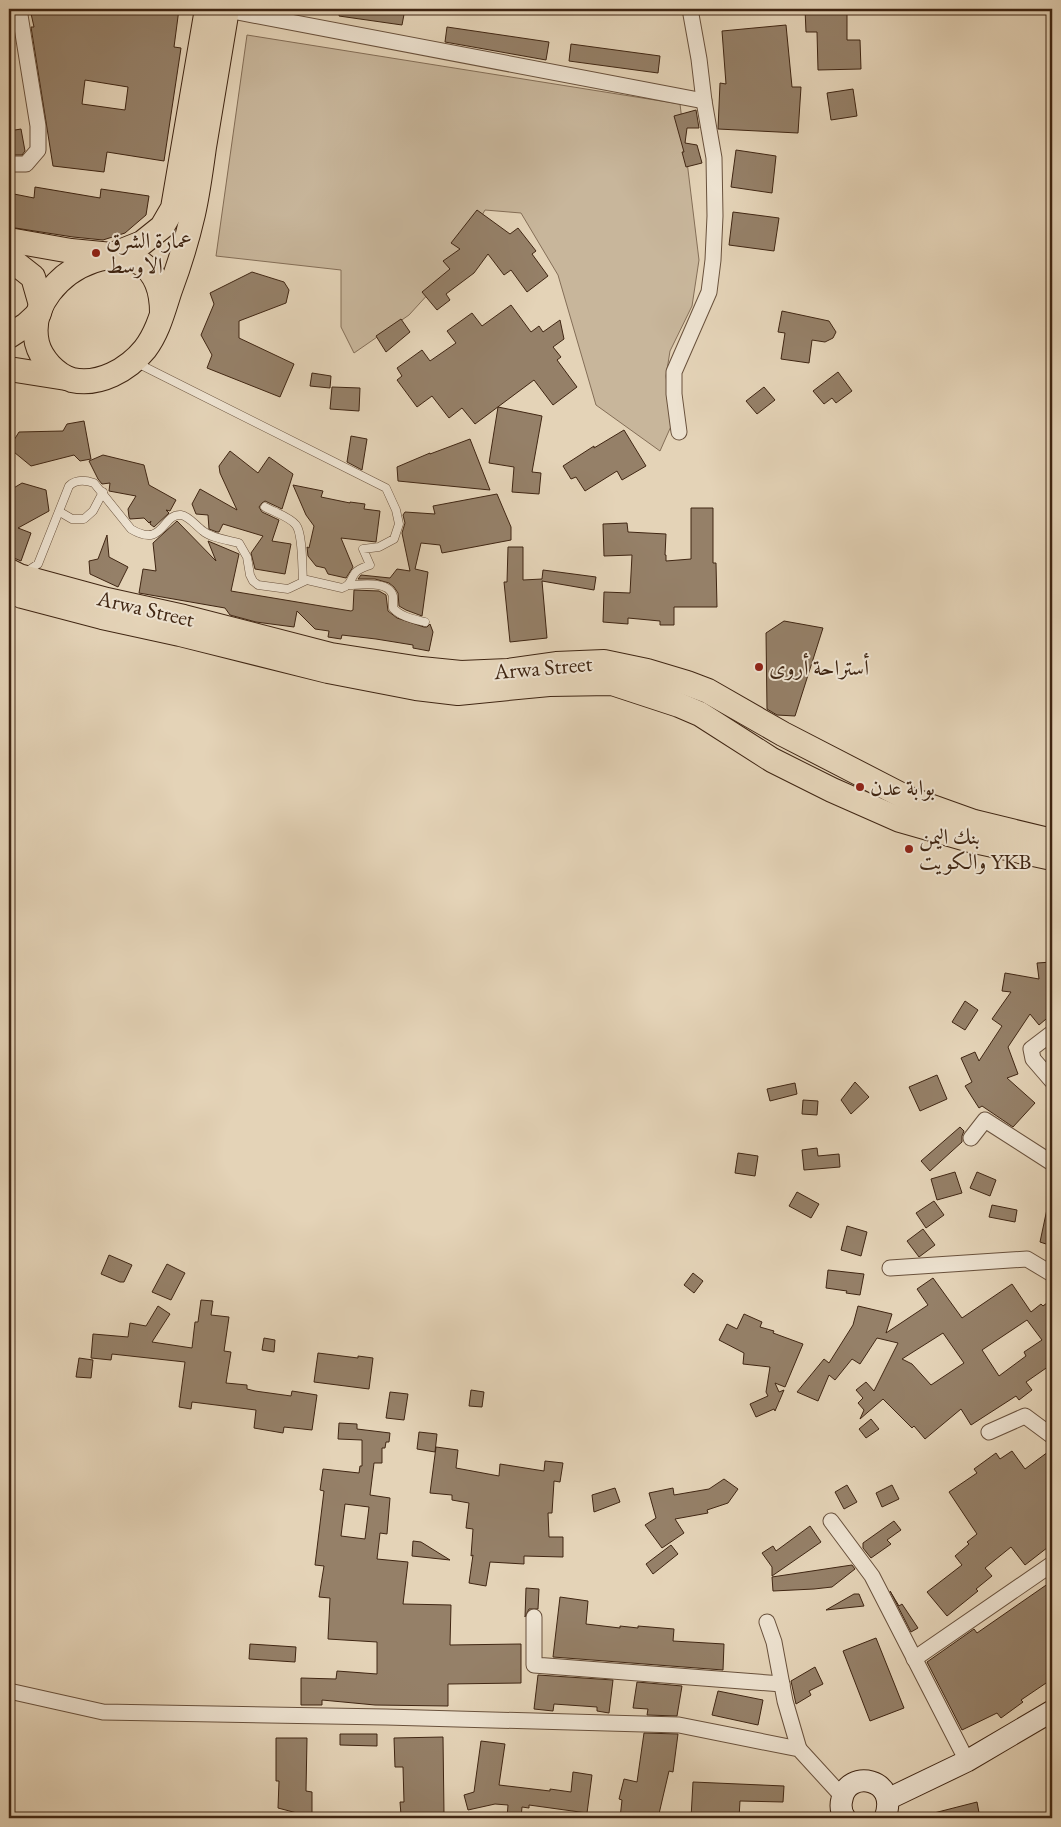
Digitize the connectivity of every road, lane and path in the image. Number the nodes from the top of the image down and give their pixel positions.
1 (19, 9) edge
2 (220, 9) edge
3 (690, 9) edge
4 (704, 101) junction
5 (9, 164) edge
6 (9, 240) edge
7 (112, 255) junction
8 (9, 258) edge
9 (39, 313) junction
10 (162, 314) junction
11 (9, 336) edge
12 (133, 361) junction
13 (9, 369) edge
14 (68, 378) junction
15 (679, 432) dead end
16 (103, 492) junction
17 (264, 507) dead end
18 (60, 512) junction
19 (12, 579) edge
20 (303, 581) junction
21 (349, 585) junction
22 (425, 622) dead end
23 (708, 691) junction
24 (700, 714) junction
25 (1052, 841) edge
26 (1052, 858) edge
27 (1052, 1033) edge
28 (1052, 1081) edge
29 (971, 1138) dead end
30 (1052, 1163) edge
31 (890, 1268) dead end
32 (1052, 1274) edge
33 (989, 1432) dead end
34 (1052, 1436) edge
35 (831, 1521) dead end
36 (1052, 1564) edge
37 (534, 1618) dead end
38 (767, 1622) dead end
39 (914, 1659) junction
40 (782, 1684) junction
41 (9, 1691) edge
42 (1052, 1711) edge
43 (799, 1750) junction
44 (967, 1761) junction
45 (842, 1796) junction
46 (887, 1808) edge
47 (845, 1818) edge

1 - 5 street
2 - 4 street
2 - 7 main road
2 - 10 main road
3 - 4 street
4 - 15 street
6 - 7 main road
7 - 9 main road
7 - 10 main road
8 - 9 main road
9 - 11 main road
9 - 14 main road
10 - 12 main road
12 - 14 main road
12 - 21 lane
13 - 14 main road
16 - 18 lane
16 - 18 lane
16 - 20 lane
17 - 20 lane
18 - 19 lane
19 - 23 main road, Arwa Street
19 - 24 main road, Arwa Street
20 - 21 lane
21 - 22 lane
23 - 24 main road
23 - 25 main road, Arwa Street
24 - 26 main road, Arwa Street
27 - 28 street
29 - 30 street
31 - 32 street
33 - 34 street
35 - 39 street
36 - 39 street
37 - 40 street
38 - 40 street
39 - 44 street
40 - 43 street
41 - 43 street
42 - 44 street
43 - 45 street
44 - 46 street
45 - 46 street
45 - 47 street

